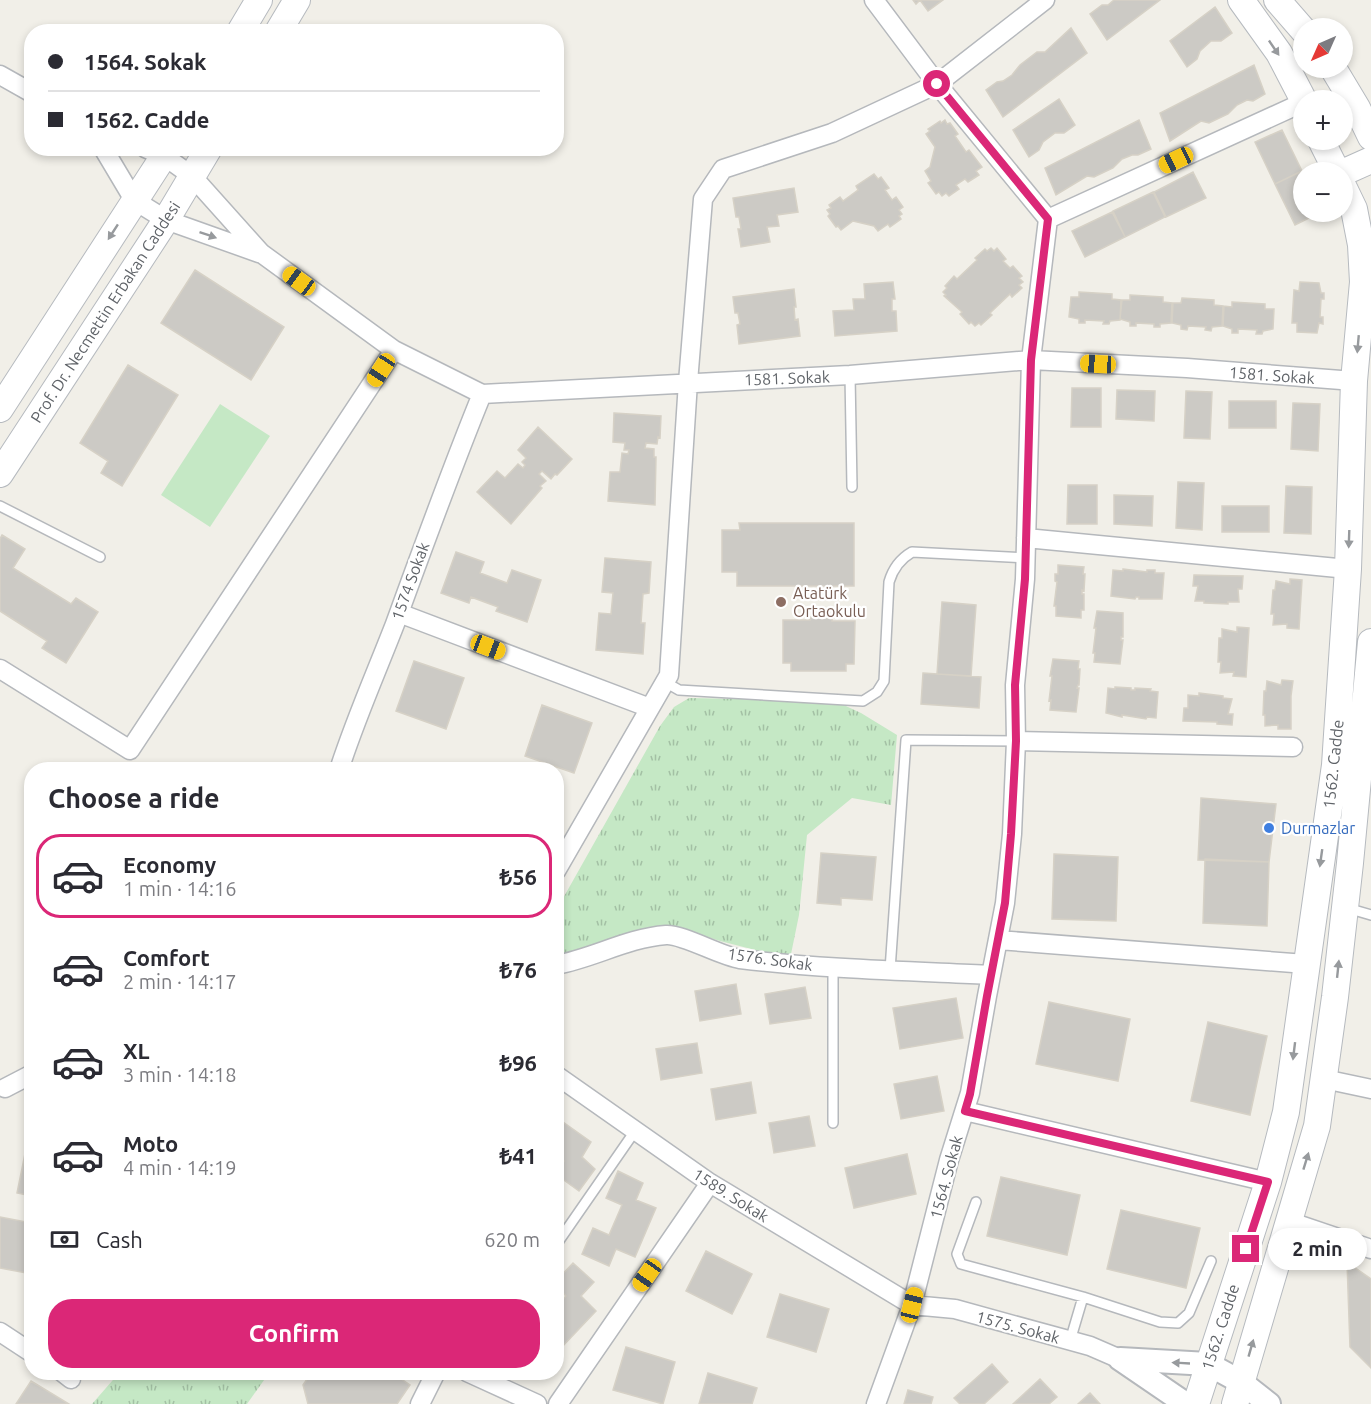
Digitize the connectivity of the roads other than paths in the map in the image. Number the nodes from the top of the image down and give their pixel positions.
1 (259, 0) edge
2 (297, 0) edge
3 (874, 0) edge
4 (1045, 0) edge
5 (1241, 0) edge
6 (1277, 0) edge
7 (1293, 18) edge
8 (245, 24) edge
9 (283, 24) edge
10 (0, 75) edge
11 (1339, 78) edge
12 (937, 84) junction
13 (24, 88) edge
14 (1298, 90) edge
15 (1293, 106) edge
16 (1357, 110) edge
17 (1371, 137) edge
18 (107, 156) edge
19 (156, 156) edge
20 (166, 156) edge
21 (204, 156) edge
22 (1371, 160) edge
23 (1353, 168) edge
24 (192, 176) junction
25 (134, 200) junction
26 (1353, 207) edge
27 (1048, 219) junction
28 (166, 220) junction
29 (261, 253) junction
30 (394, 350) junction
31 (1031, 360) junction
32 (850, 375) junction
33 (1354, 381) junction
34 (688, 382) junction
35 (482, 393) junction
36 (0, 409) edge
37 (0, 474) edge
38 (852, 487) dead end
39 (0, 506) edge
40 (1026, 538) junction
41 (100, 557) dead end
42 (1026, 558) junction
43 (1348, 569) junction
44 (399, 613) junction
45 (1371, 642) edge
46 (0, 669) edge
47 (664, 682) junction
48 (650, 708) junction
49 (1016, 741) junction
50 (1293, 747) dead end
51 (1366, 759) edge
52 (342, 762) edge
53 (564, 857) edge
54 (1345, 908) junction
55 (1371, 915) edge
56 (998, 940) junction
57 (564, 964) edge
58 (1306, 964) junction
59 (833, 968) junction
60 (890, 970) junction
61 (991, 975) junction
62 (24, 1079) edge
63 (1324, 1079) junction
64 (564, 1081) edge
65 (1371, 1089) edge
66 (2, 1091) edge
67 (965, 1111) junction
68 (833, 1123) dead end
69 (635, 1131) junction
70 (1268, 1182) junction
71 (711, 1183) junction
72 (976, 1203) dead end
73 (1288, 1221) junction
74 (564, 1233) edge
75 (1371, 1249) edge
76 (1211, 1262) dead end
77 (1083, 1297) junction
78 (912, 1305) junction
79 (0, 1332) edge
80 (1070, 1341) junction
81 (24, 1348) edge
82 (1120, 1359) junction
83 (1208, 1364) junction
84 (432, 1380) edge
85 (484, 1380) edge
86 (1238, 1393) edge
87 (420, 1404) edge
88 (537, 1404) edge
89 (558, 1404) edge
90 (876, 1404) edge
91 (1186, 1404) edge
92 (1196, 1404) edge
93 (1269, 1404) edge

1 - 8 main road
2 - 9 main road
3 - 12 street
4 - 12 street
5 -> 14 main road
6 - 7 main road
10 - 13 street
11 - 16 main road
12 - 27 street
12 - 34 street
15 - 27 street
16 - 17 main road
18 - 25 street
19 - 25 main road
20 - 24 street
21 - 24 main road, Prof. Dr. Necmettin Erbakan Caddesi
22 - 23 main road
24 - 28 main road, Prof. Dr. Necmettin Erbakan Caddesi
24 - 29 street
25 - 28 street
25 -> 36 main road
26 -> 33 main road, 1562. Cadde
27 - 31 street, 1564. Sokak
28 -> 29 street
28 - 37 main road, Prof. Dr. Necmettin Erbakan Caddesi
29 - 30 street, 1581. Sokak
30 - 35 street, 1581. Sokak
30 - 46 street
31 - 32 street, 1581. Sokak
31 - 33 street, 1581. Sokak
31 - 40 street, 1564. Sokak
32 - 34 street, 1581. Sokak
32 - 38 lane
33 -> 43 main road, 1562. Cadde
34 - 35 street, 1581. Sokak
34 - 47 street
35 - 44 street, 1574 Sokak
39 - 41 lane
40 - 42 street, 1564. Sokak
40 - 43 street
42 - 47 lane
42 - 49 street, 1564. Sokak
43 -> 58 main road, 1562. Cadde
44 - 48 street
44 - 52 street, 1574 Sokak
45 - 51 main road, 1562. Cadde
47 - 48 street
48 - 53 street
49 - 50 street
49 - 56 street, 1564. Sokak
49 - 60 lane
51 - 54 main road, 1562. Cadde
54 - 55 lane
63 -> 54 main road, 1562. Cadde
56 - 58 street
56 - 61 street, 1564. Sokak
57 - 59 street, 1576. Sokak
58 -> 70 main road, 1562. Cadde
59 - 60 street, 1576. Sokak
59 - 68 lane
60 - 61 street, 1576. Sokak
61 - 67 street, 1564. Sokak
62 - 66 street
63 - 65 street
73 -> 63 main road, 1562. Cadde
64 - 69 street, 1589. Sokak
67 - 70 street
67 - 78 street, 1564. Sokak
69 - 71 street, 1589. Sokak
69 - 74 lane
70 - 83 main road, 1562. Cadde
71 - 78 street, 1589. Sokak
71 - 89 street
72 - 77 lane
73 - 75 street
86 -> 73 main road, 1562. Cadde
76 - 77 lane
77 - 80 lane
78 - 80 street, 1575. Sokak
78 - 90 street, 1564. Sokak
79 - 81 street
80 - 82 street, 1575. Sokak
83 -> 82 street
82 - 91 street
83 - 86 street
83 - 92 main road, 1562. Cadde
84 - 87 street
85 - 88 street
86 - 93 street

